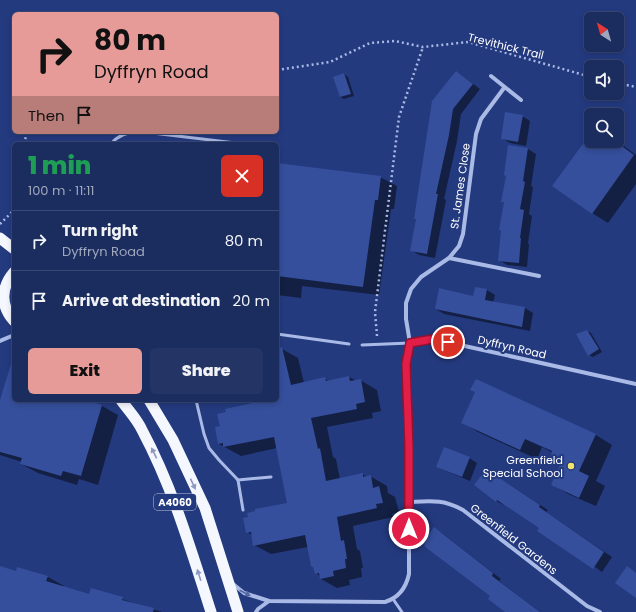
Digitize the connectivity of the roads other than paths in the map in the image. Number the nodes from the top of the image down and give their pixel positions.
1 (491, 76) dead end
2 (504, 88) junction
3 (520, 100) dead end
4 (124, 134) edge
5 (161, 134) edge
6 (112, 142) edge
7 (227, 142) edge
8 (0, 238) edge
9 (12, 247) edge
10 (449, 258) junction
11 (12, 274) edge
12 (538, 276) dead end
13 (2, 293) edge
14 (12, 318) edge
15 (279, 334) edge
16 (12, 336) edge
17 (0, 341) edge
18 (410, 343) junction
19 (349, 344) dead end
20 (362, 345) dead end
21 (636, 384) edge
22 (122, 402) edge
23 (150, 402) edge
24 (196, 402) edge
25 (271, 477) dead end
26 (238, 480) junction
27 (409, 502) junction
28 (243, 510) dead end
29 (226, 576) junction
30 (393, 599) junction
31 (269, 601) junction
32 (211, 612) edge
33 (238, 612) edge
34 (256, 612) edge
35 (402, 612) edge
36 (600, 612) edge

1 - 2 street
2 - 3 street
2 - 10 street, St. James Close
4 - 6 lane
5 - 7 lane
8 - 9 highway
10 - 12 street
10 - 18 street, St. James Close
11 - 13 highway
13 - 14 highway
15 - 19 lane
16 - 17 street
18 - 20 lane
18 - 21 street, Dyffryn Road
18 - 27 street
32 -> 22 highway, A4060
23 -> 29 highway, A4060
24 - 26 lane
25 - 26 lane
26 - 28 lane
27 - 30 street
27 - 36 street, Greenfield Gardens
29 -> 31 street
29 - 33 highway, A4060
30 - 31 street
30 - 35 lane
31 - 34 street

